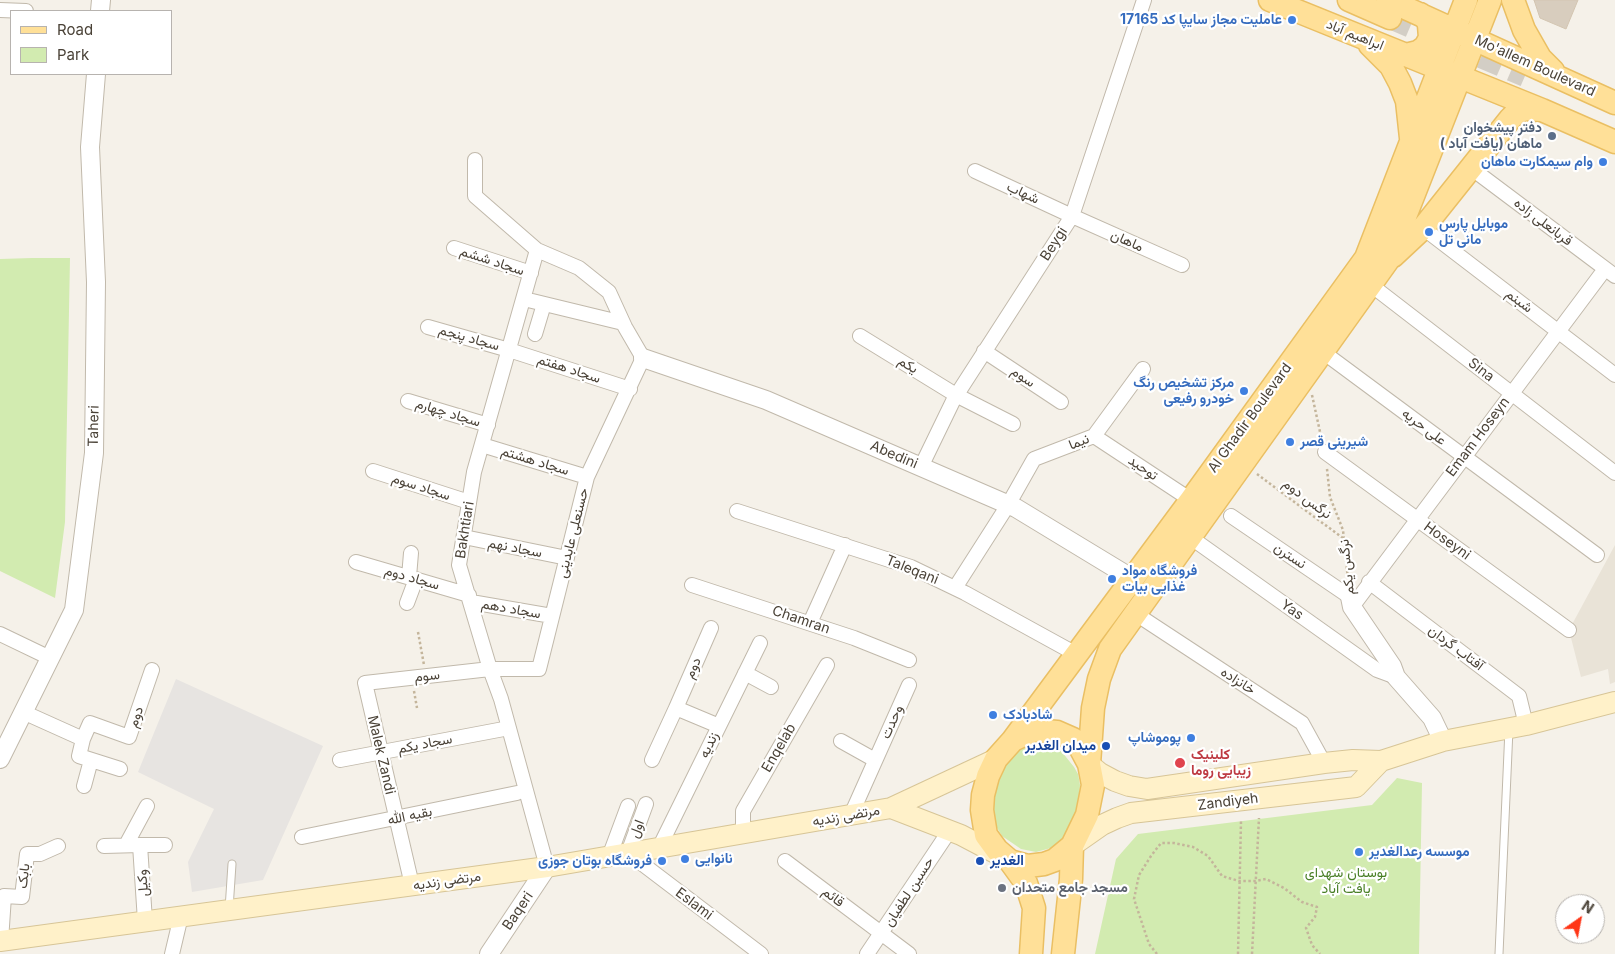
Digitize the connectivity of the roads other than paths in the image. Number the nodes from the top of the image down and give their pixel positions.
1 (1144, 0) edge
2 (1270, 0) edge
3 (1306, 0) edge
4 (1349, 0) edge
5 (1466, 0) edge
6 (1490, 0) edge
7 (1513, 0) edge
8 (1420, 14) junction
9 (1381, 23) edge
10 (1454, 30) junction
11 (1475, 39) junction
12 (1496, 48) junction
13 (1406, 55) junction
14 (1450, 73) junction
15 (96, 75) edge
16 (1559, 77) junction
17 (1482, 86) junction
18 (1615, 103) edge
19 (1542, 110) junction
20 (1615, 114) edge
21 (1615, 135) edge
22 (1412, 141) junction
23 (1615, 142) edge
24 (475, 160) dead end
25 (1470, 168) junction
26 (975, 171) dead end
27 (1072, 216) junction
28 (1424, 228) junction
29 (454, 248) dead end
30 (537, 250) junction
31 (1388, 260) junction
32 (1182, 265) dead end
33 (1610, 272) edge
34 (531, 274) junction
35 (1371, 285) junction
36 (524, 299) junction
37 (544, 304) junction
38 (622, 323) junction
39 (428, 327) dead end
40 (1558, 331) junction
41 (535, 334) dead end
42 (860, 336) dead end
43 (509, 350) junction
44 (984, 351) junction
45 (1323, 352) junction
46 (644, 358) junction
47 (1143, 369) dead end
48 (1615, 375) edge
49 (630, 388) junction
50 (1511, 393) junction
51 (956, 394) junction
52 (408, 400) dead end
53 (1061, 402) dead end
54 (1013, 424) dead end
55 (488, 425) junction
56 (1094, 436) junction
57 (482, 445) junction
58 (1325, 452) road end
59 (1464, 456) junction
60 (921, 467) junction
61 (373, 471) dead end
62 (1615, 473) edge
63 (587, 477) junction
64 (1191, 500) junction
65 (469, 502) junction
66 (1008, 505) junction
67 (737, 511) dead end
68 (1231, 516) dead end
69 (1416, 519) junction
70 (464, 537) junction
71 (1190, 538) junction
72 (845, 545) junction
73 (411, 553) dead end
74 (1597, 555) dead end
75 (567, 558) junction
76 (356, 562) dead end
77 (412, 578) junction
78 (1133, 579) junction
79 (1369, 582) junction
80 (692, 585) dead end
81 (955, 588) junction
82 (470, 598) junction
83 (1351, 602) junction
84 (407, 603) dead end
85 (1136, 614) junction
86 (552, 616) junction
87 (810, 623) junction
88 (711, 628) dead end
89 (1569, 630) dead end
90 (0, 634) edge
91 (760, 643) dead end
92 (1076, 654) junction
93 (50, 658) junction
94 (909, 660) dead end
95 (827, 665) dead end
96 (490, 669) junction
97 (152, 670) dead end
98 (745, 673) junction
99 (1396, 677) junction
100 (365, 683) joint
101 (909, 685) dead end
102 (772, 687) dead end
103 (1615, 702) edge
104 (676, 708) junction
105 (23, 712) junction
106 (719, 726) junction
107 (1517, 727) junction
108 (508, 728) junction
109 (83, 739) junction
110 (1012, 740) junction
111 (4, 741) edge
112 (841, 741) dead end
113 (1443, 741) junction
114 (380, 752) junction
115 (0, 759) edge
116 (996, 759) junction
117 (92, 760) junction
118 (340, 760) dead end
119 (652, 760) dead end
120 (875, 760) junction
121 (1381, 761) junction
122 (1324, 763) junction
123 (1090, 764) junction
124 (120, 769) dead end
125 (84, 786) dead end
126 (517, 793) dead end
127 (646, 804) dead end
128 (148, 806) dead end
129 (628, 806) dead end
130 (891, 808) junction
131 (851, 815) junction
132 (396, 819) junction
133 (950, 830) junction
134 (743, 834) junction
135 (302, 837) dead end
136 (133, 845) junction
137 (165, 845) dead end
138 (58, 846) dead end
139 (104, 846) dead end
140 (1072, 846) junction
141 (659, 848) junction
142 (618, 855) junction
143 (785, 861) dead end
144 (1010, 861) junction
145 (232, 864) dead end
146 (547, 867) junction
147 (412, 886) junction
148 (228, 910) junction
149 (181, 916) junction
150 (145, 921) junction
151 (882, 933) junction
152 (0, 941) edge
153 (1031, 951) edge
154 (1063, 952) edge
155 (172, 954) edge
156 (489, 954) edge
157 (760, 954) edge
158 (867, 954) edge
159 (910, 954) edge
160 (1500, 954) edge

1 - 27 street, Beygi
2 - 9 main road, ابراهیم آباد
3 - 9 main road, ابراهیم آباد
4 - 9 main road, ابراهیم آباد
5 - 10 main road
6 - 11 main road
7 - 16 main road
8 - 9 main road, ابراهیم آباد
8 - 10 main road, ابراهیم آباد
8 - 13 main road
9 - 13 main road, ابراهیم آباد
9 - 22 main road
10 - 11 main road, Mo'allem Boulevard
10 - 14 main road
11 - 12 main road, Mo'allem Boulevard
11 - 14 main road
12 - 16 main road, Mo'allem Boulevard
12 - 17 main road
13 - 14 main road, ابراهیم آباد
14 - 17 main road
14 - 22 main road, Al Ghadir Boulevard
14 - 31 main road, Al Ghadir Boulevard
15 - 93 street, Taheri
16 - 18 main road, Mo'allem Boulevard
17 - 19 main road
19 - 23 main road
19 - 25 main road
20 - 21 main road, Mo'allem Boulevard
22 - 64 main road, Al Ghadir Boulevard
24 - 30 street
25 - 28 main road
25 - 33 street, قربانعلی زاده
26 - 27 street, شهاب
27 - 32 street, ماهان
27 - 44 street, Beygi
28 - 31 main road
28 - 40 street, شبنم
29 - 34 street, سجاد ششم
30 - 34 street, Bakhtiari
30 - 38 street
31 - 35 main road, Al Ghadir Boulevard
33 - 40 street, Emam Hoseyn
34 - 36 street, Bakhtiari
35 - 45 main road, Al Ghadir Boulevard
35 - 50 street, Sina
36 - 37 street
36 - 43 street, Bakhtiari
37 - 38 street
37 - 41 street
38 - 46 street
39 - 43 street, سجاد پنجم
40 - 48 street, شبنم
40 - 50 street, Emam Hoseyn
42 - 51 street, یکم
43 - 49 street, سجاد هفتم
43 - 55 street, Bakhtiari
44 - 51 street, Beygi
44 - 53 street, سوم
45 - 59 street, علی حریه
45 - 71 main road, Al Ghadir Boulevard
46 - 49 street, حسنعلی عابدینی
46 - 60 street, Abedini
47 - 56 street, نیما
49 - 63 street, حسنعلی عابدینی
50 - 59 street, Emam Hoseyn
50 - 62 street, Sina
51 - 54 street
51 - 60 street, Beygi
52 - 55 street, سجاد چهارم
55 - 57 street, Bakhtiari
56 - 64 street, توحید
56 - 66 street, نیما
57 - 63 street, سجاد هشتم
57 - 65 street, Bakhtiari
58 - 69 street, Hoseyni
59 - 69 street, Emam Hoseyn
59 - 74 street, علی حریه
60 - 66 street, Abedini
61 - 65 street, سجاد سوم
63 - 75 street, حسنعلی عابدینی
64 - 78 main road, Al Ghadir Boulevard
65 - 70 street, Bakhtiari
66 - 78 street, Abedini
66 - 81 street, نیما
67 - 72 street, Taleqani
68 - 83 street, نسترن
69 - 79 street, Emam Hoseyn
69 - 89 street, Hoseyni
70 - 75 street, سجاد نهم
70 - 82 street, Bakhtiari
71 - 85 main road, Al Ghadir Boulevard
71 - 99 street, Yas
72 - 81 street, Taleqani
72 - 87 street
73 - 77 street
75 - 86 street, حسنعلی عابدینی
76 - 77 street, سجاد دوم
77 - 82 street, سجاد دوم
77 - 84 street
78 - 92 main road, Al Ghadir Boulevard
79 - 83 street, Emam Hoseyn
79 - 107 street, آفتاب گردان
80 - 87 street, Chamran
81 - 92 street, Taleqani
82 - 86 street, سجاد دهم
82 - 96 street, Bakhtiari
83 - 99 street, نرگس یکم
85 - 122 street, خانزاده
85 - 123 main road, Al Ghadir Boulevard
86 - 96 street, حسنعلی عابدینی
87 - 94 street, Chamran
88 - 104 street, دوم
90 - 93 street
91 - 98 street, زندیه
92 - 110 main road, Al Ghadir Boulevard
93 - 105 street, Taheri
95 - 134 street, Enqelab
96 - 100 street, سوم
96 - 108 street, Bakhtiari
97 - 109 street, دوم
98 - 102 street
98 - 106 street, زندیه
99 - 113 street, نرگس یکم
100 - 114 street, Malek Zandi
101 - 120 street, وحدت
103 - 107 main road, Zandiyeh
104 - 106 street
104 - 119 street, دوم
105 - 109 street
105 - 111 street, Taheri
106 - 141 street, زندیه
107 - 113 main road, Zandiyeh
107 - 160 lane
108 - 114 street, سجاد یکم
108 - 146 street, Bakhtiari
109 - 117 street
110 - 116 main road
110 - 123 main road
111 - 115 street, Taheri
112 - 120 street
113 - 121 main road, Zandiyeh
114 - 118 street, سجاد یکم
114 - 132 street, Malek Zandi
116 - 130 main road, مرتضی زندیه
116 - 144 main road
117 - 124 street
117 - 125 street
120 - 131 street, وحدت
121 - 122 main road, Zandiyeh
121 - 140 main road, Zandiyeh
122 - 123 main road, Zandiyeh
123 - 140 main road
126 - 132 street, بقیه الله
127 - 142 street, اول
128 - 136 street
129 - 142 street
130 - 131 main road, مرتضی زندیه
130 - 133 main road
131 - 134 main road, مرتضی زندیه
132 - 135 street, بقیه الله
132 - 147 street, Malek Zandi
133 - 144 main road
133 - 151 street, حسین لطفیان
134 - 141 main road, مرتضی زندیه
136 - 137 street
136 - 139 street
136 - 150 street, وکیل
138 - 152 street, بابک
140 - 144 main road
140 - 154 main road
141 - 142 main road, مرتضی زندیه
142 - 146 main road, مرتضی زندیه
142 - 157 street, Eslami
143 - 151 street, قائم
144 - 153 main road
145 - 148 lane
146 - 147 main road, مرتضی زندیه
146 - 156 street, Baqeri
147 - 148 main road, مرتضی زندیه
148 - 149 main road, مرتضی زندیه
149 - 150 main road, مرتضی زندیه
149 - 155 street
150 - 152 main road, مرتضی زندیه
151 - 158 street, حسین لطفیان
151 - 159 street, قائم
153 - 154 main road

